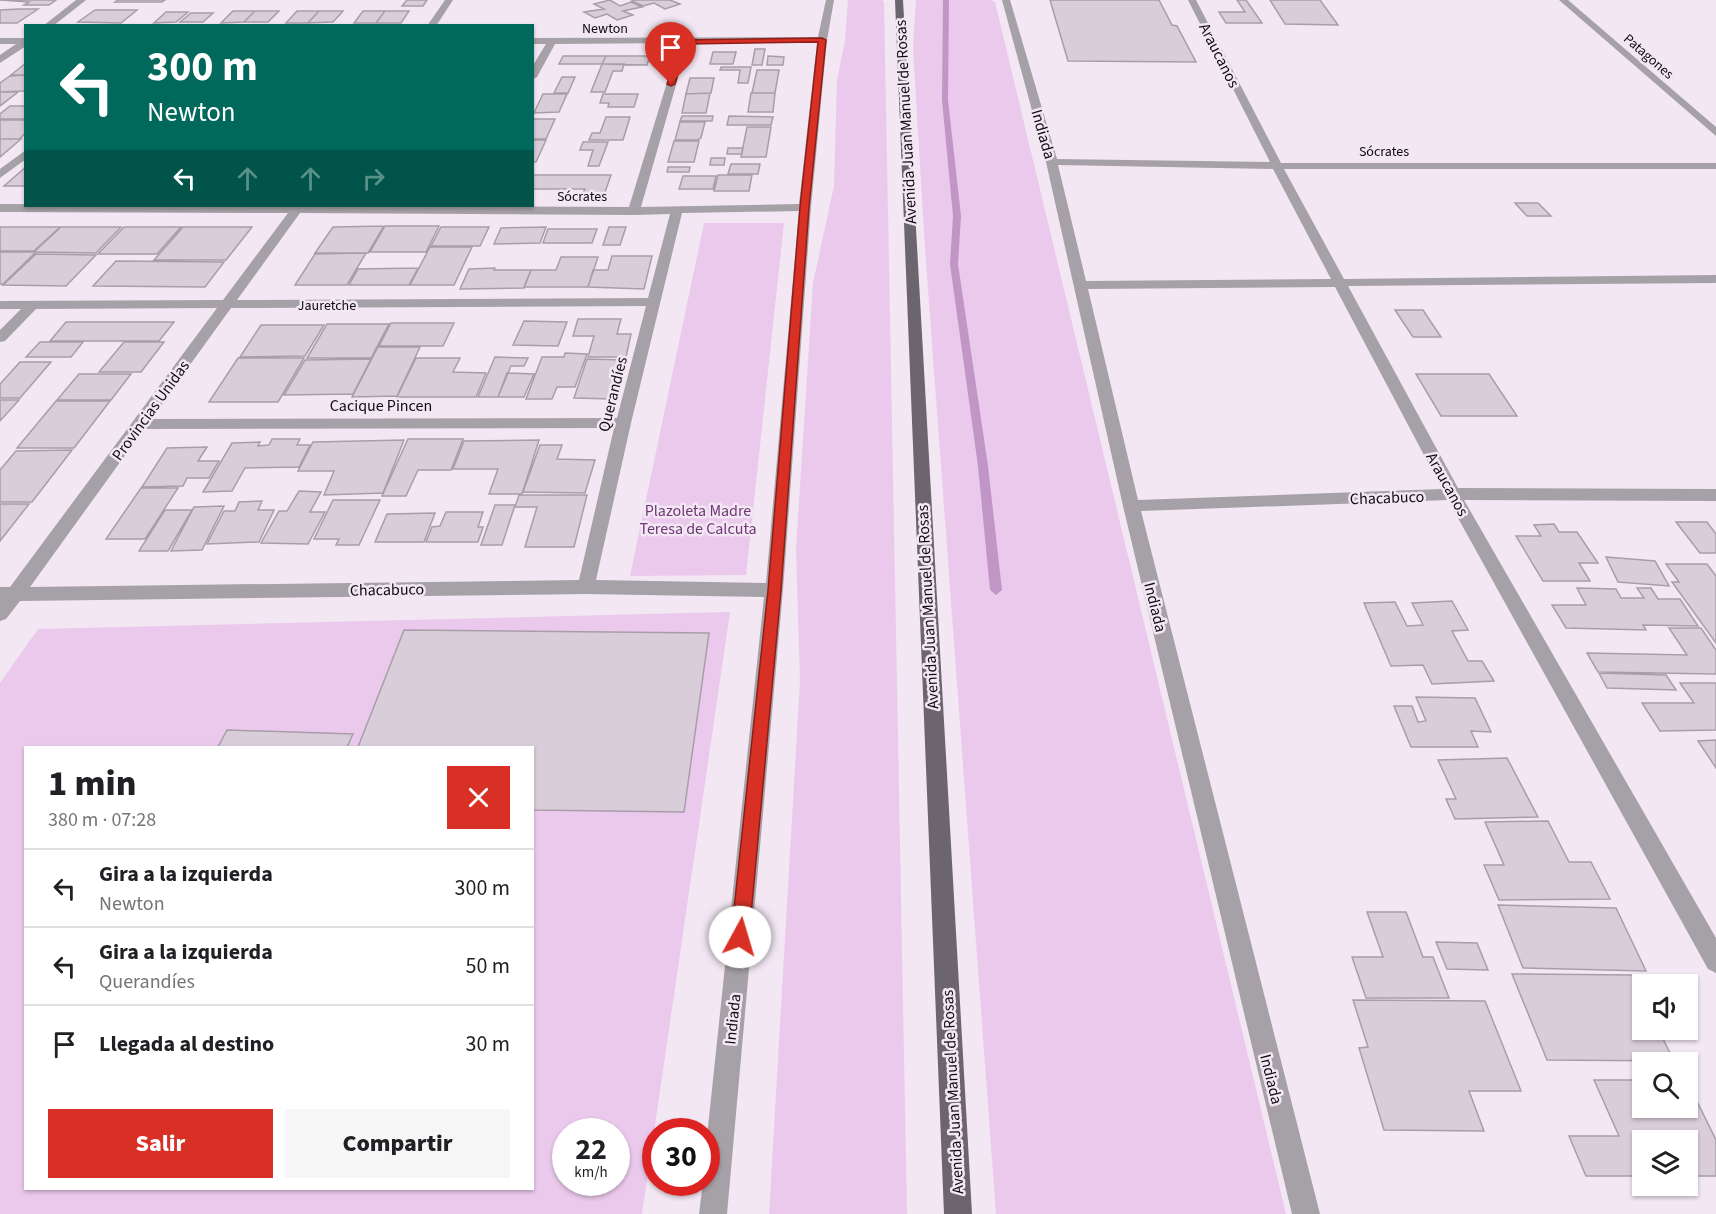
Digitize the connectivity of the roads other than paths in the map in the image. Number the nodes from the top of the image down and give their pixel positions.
1 (82, 0) edge
2 (449, 0) edge
3 (830, 0) edge
4 (899, 0) edge
5 (1006, 0) edge
6 (1192, 0) edge
7 (1563, 0) edge
8 (50, 24) edge
9 (432, 24) edge
10 (822, 40) junction
11 (0, 41) edge
12 (24, 41) edge
13 (534, 41) edge
14 (552, 41) junction
15 (24, 42) edge
16 (684, 42) junction
17 (0, 60) edge
18 (534, 73) edge
19 (1716, 133) edge
20 (24, 155) edge
21 (1052, 162) junction
22 (1277, 166) junction
23 (1716, 166) edge
24 (0, 175) edge
25 (128, 207) edge
26 (298, 207) edge
27 (805, 207) junction
28 (0, 208) edge
29 (461, 208) edge
30 (634, 211) junction
31 (677, 211) junction
32 (1716, 279) edge
33 (1340, 283) junction
34 (1081, 285) junction
35 (653, 302) junction
36 (0, 305) edge
37 (32, 305) junction
38 (226, 305) junction
39 (0, 338) edge
40 (623, 423) junction
41 (140, 424) junction
42 (1453, 494) junction
43 (1716, 495) edge
44 (1131, 506) junction
45 (586, 587) junction
46 (774, 590) junction
47 (7, 595) edge
48 (0, 614) edge
49 (1716, 961) edge
50 (713, 1214) edge
51 (958, 1214) edge
52 (1306, 1214) edge

1 - 8 street
2 - 9 street
3 - 10 street, Indiada
4 - 51 main road, Avenida Juan Manuel de Rosas
5 - 21 street, Indiada
6 - 22 street, Araucanos
7 - 19 street, Patagones
10 - 16 street, Newton
10 - 27 street, Indiada
11 - 12 street
13 - 14 street, Newton
14 - 16 street, Newton
14 - 18 street
15 - 17 street
16 - 30 street
20 - 24 street
21 - 22 street, Sócrates
21 - 34 street, Indiada
22 - 23 street, Sócrates
22 - 33 street, Araucanos
25 - 26 street, Sócrates
25 - 28 street, Sócrates
26 - 29 street, Sócrates
26 - 38 street, Provincias Unidas
27 - 31 street, Sócrates
27 - 46 street, Indiada
29 - 30 street, Sócrates
30 - 31 street, Sócrates
31 - 35 street, Querandíes
32 - 33 street
33 - 34 street
33 - 42 street, Araucanos
34 - 44 street, Indiada
35 - 38 street, Jauretche
35 - 40 street, Querandíes
36 - 37 street, Jauretche
37 - 38 street, Jauretche
37 - 39 street
38 - 41 street, Provincias Unidas
40 - 41 street, Cacique Pincen
40 - 45 street, Querandíes
41 - 47 street, Provincias Unidas
42 - 43 street, Chacabuco
42 - 44 street, Chacabuco
42 - 49 street, Araucanos
44 - 52 street, Indiada
45 - 46 street, Chacabuco
45 - 47 street, Chacabuco
46 - 50 street, Indiada
47 - 48 street, Provincias Unidas

